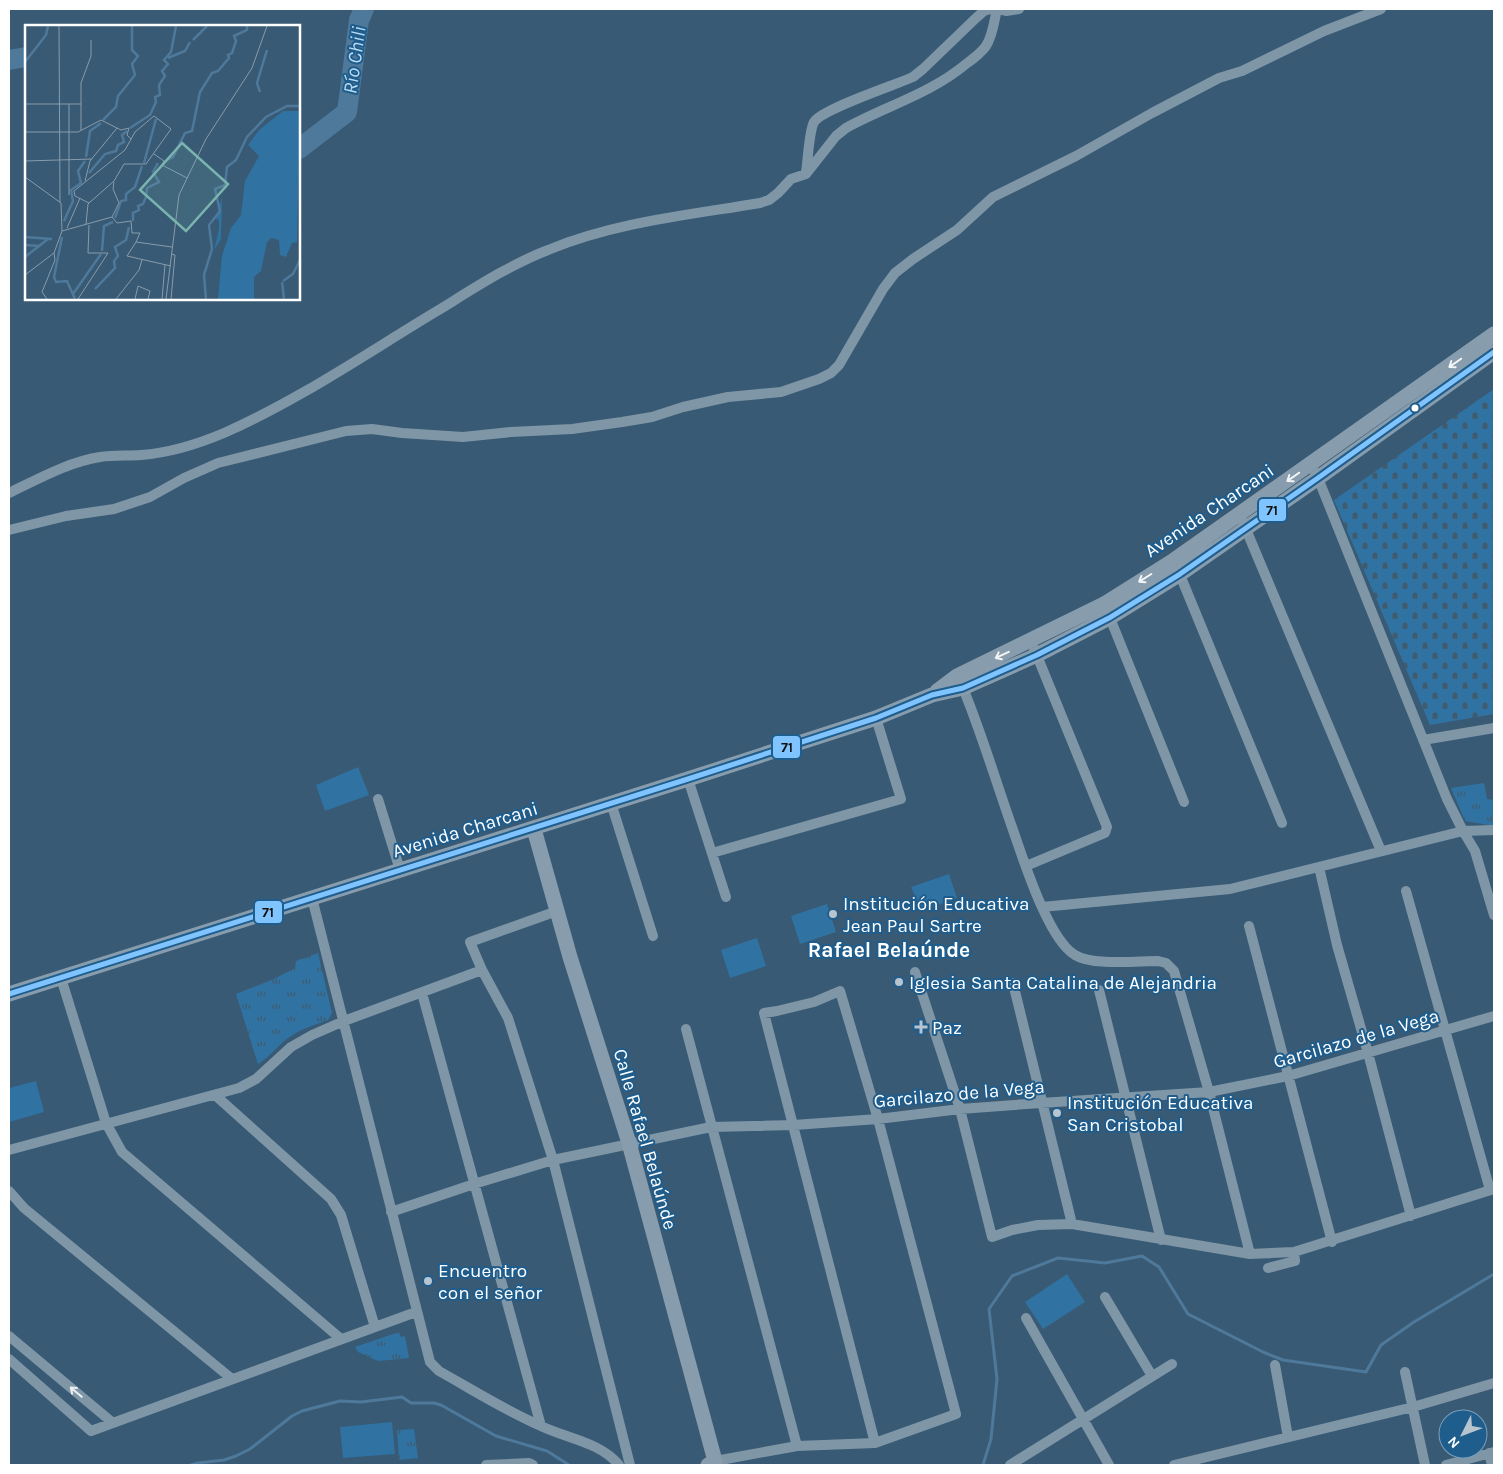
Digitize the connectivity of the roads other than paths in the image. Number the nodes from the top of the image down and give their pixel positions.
1 (990, 9) edge
2 (997, 9) edge
3 (1019, 9) edge
4 (1381, 9) edge
5 (806, 174) junction
6 (1494, 334) edge
7 (1494, 352) edge
8 (1315, 471) junction
9 (9, 493) edge
10 (1243, 521) junction
11 (9, 530) edge
12 (1177, 567) junction
13 (1107, 611) junction
14 (1034, 648) junction
15 (960, 682) junction
16 (876, 718) junction
17 (1494, 728) edge
18 (1423, 740) junction
19 (688, 779) junction
20 (378, 799) dead end
21 (1184, 802) dead end
22 (611, 803) junction
23 (1282, 823) dead end
24 (534, 828) junction
25 (1494, 830) edge
26 (1463, 831) junction
27 (1381, 851) junction
28 (712, 854) junction
29 (1026, 866) junction
30 (1320, 867) junction
31 (400, 870) junction
32 (1406, 891) dead end
33 (726, 897) dead end
34 (312, 898) junction
35 (1042, 907) junction
36 (557, 911) junction
37 (1494, 915) edge
38 (1249, 926) dead end
39 (653, 936) dead end
40 (482, 970) junction
41 (915, 972) dead end
42 (61, 978) junction
43 (1013, 983) dead end
44 (1100, 990) dead end
45 (422, 992) junction
46 (9, 994) edge
47 (1494, 1016) edge
48 (344, 1021) junction
49 (686, 1029) dead end
50 (1445, 1031) junction
51 (1368, 1053) junction
52 (1288, 1076) junction
53 (1209, 1092) junction
54 (215, 1095) junction
55 (1126, 1097) junction
56 (1041, 1103) junction
57 (960, 1109) junction
58 (878, 1119) junction
59 (106, 1123) junction
60 (794, 1125) junction
61 (711, 1127) junction
62 (629, 1144) junction
63 (9, 1150) edge
64 (553, 1160) junction
65 (474, 1184) junction
66 (1492, 1190) edge
67 (9, 1191) edge
68 (392, 1212) junction
69 (1411, 1216) junction
70 (1072, 1224) junction
71 (1161, 1240) junction
72 (1332, 1242) junction
73 (1294, 1252) junction
74 (1250, 1254) junction
75 (1268, 1268) dead end
76 (1104, 1297) dead end
77 (416, 1312) junction
78 (1026, 1318) dead end
79 (375, 1326) junction
80 (9, 1336) edge
81 (341, 1339) junction
82 (9, 1359) edge
83 (1172, 1364) dead end
84 (1275, 1365) dead end
85 (1405, 1372) dead end
86 (1152, 1376) junction
87 (232, 1379) junction
88 (1494, 1383) edge
89 (1413, 1407) junction
90 (1084, 1420) junction
91 (113, 1423) junction
92 (541, 1426) junction
93 (1288, 1437) junction
94 (876, 1443) junction
95 (797, 1446) junction
96 (1492, 1452) edge
97 (712, 1463) edge
98 (486, 1465) edge
99 (533, 1465) edge
100 (620, 1465) edge
101 (630, 1465) edge
102 (1010, 1465) edge
103 (1109, 1465) edge
104 (1174, 1465) edge
105 (1425, 1465) edge
106 (1446, 1465) edge
107 (1492, 1465) edge

1 - 5 street
2 - 3 street
2 - 5 street
4 - 11 street
5 - 9 street
6 -> 8 main road, Avenida Charcani
7 - 8 main road, Avenida Charcani
8 - 10 main road, Avenida Charcani
8 - 18 street
10 - 12 main road, Avenida Charcani
10 - 27 street
12 - 13 main road, Avenida Charcani
12 - 23 street
13 - 14 main road, Avenida Charcani
13 - 21 street
14 - 15 main road, Avenida Charcani
14 - 29 street
15 - 16 main road, Avenida Charcani
15 - 29 street
16 - 19 main road, Avenida Charcani
16 - 28 street
17 - 18 street
18 - 26 street
19 - 22 main road, Avenida Charcani
19 - 28 street
20 - 31 street
22 - 24 main road, Avenida Charcani
22 - 39 street
24 - 31 main road, Avenida Charcani
24 - 36 main road, Calle Rafael Belaúnde
25 - 26 street
26 - 27 street
26 - 37 street
27 - 30 street
28 - 33 street
29 - 35 street
30 - 35 street
30 - 51 street
31 - 34 main road, Avenida Charcani
32 - 50 street
34 - 42 main road, Avenida Charcani
34 - 48 street
35 - 53 street
36 - 40 street
36 - 62 main road, Calle Rafael Belaúnde
38 - 52 street
40 - 45 street
40 - 64 street
41 - 57 street
42 - 46 main road, Avenida Charcani
42 - 59 street
43 - 56 street
44 - 55 street
45 - 48 street
45 - 65 street
47 - 50 street, Garcilazo de la Vega
48 - 54 street
48 - 68 street
49 - 61 street
50 - 51 street, Garcilazo de la Vega
50 - 66 street
51 - 52 street, Garcilazo de la Vega
51 - 69 street
52 - 53 street, Garcilazo de la Vega
52 - 72 street
53 - 55 street, Garcilazo de la Vega
53 - 74 street
54 - 59 street
54 - 79 street
55 - 56 street, Garcilazo de la Vega
55 - 71 street
56 - 57 street, Garcilazo de la Vega
56 - 70 street
57 - 58 street, Garcilazo de la Vega
57 - 70 street
58 - 60 street, Garcilazo de la Vega
58 - 60 street
58 - 94 street
59 - 63 street
59 - 81 street
60 - 61 street, Garcilazo de la Vega
60 - 94 street
61 - 62 street, Garcilazo de la Vega
61 - 95 street
62 - 64 street, Garcilazo de la Vega
62 - 97 main road, Calle Rafael Belaúnde
64 - 65 street, Garcilazo de la Vega
64 - 101 street
65 - 68 street, Garcilazo de la Vega
65 - 92 street
66 - 69 street
67 - 87 street
68 - 77 street
69 - 72 street
70 - 71 street
71 - 74 street
72 - 73 street
73 - 74 street
73 - 75 street
76 - 86 street
77 - 79 street
77 - 92 street
78 - 90 street
79 - 81 street
91 -> 80 street
81 - 87 street
82 - 91 street
83 - 86 street
84 - 93 street
85 - 89 street
86 - 90 street
87 - 91 street
88 - 89 street
89 - 93 street
89 - 105 street
90 - 102 street
90 - 103 street
92 - 100 street
93 - 104 street
94 - 95 street
95 - 97 street
96 - 106 street
96 - 107 street
98 - 99 street

